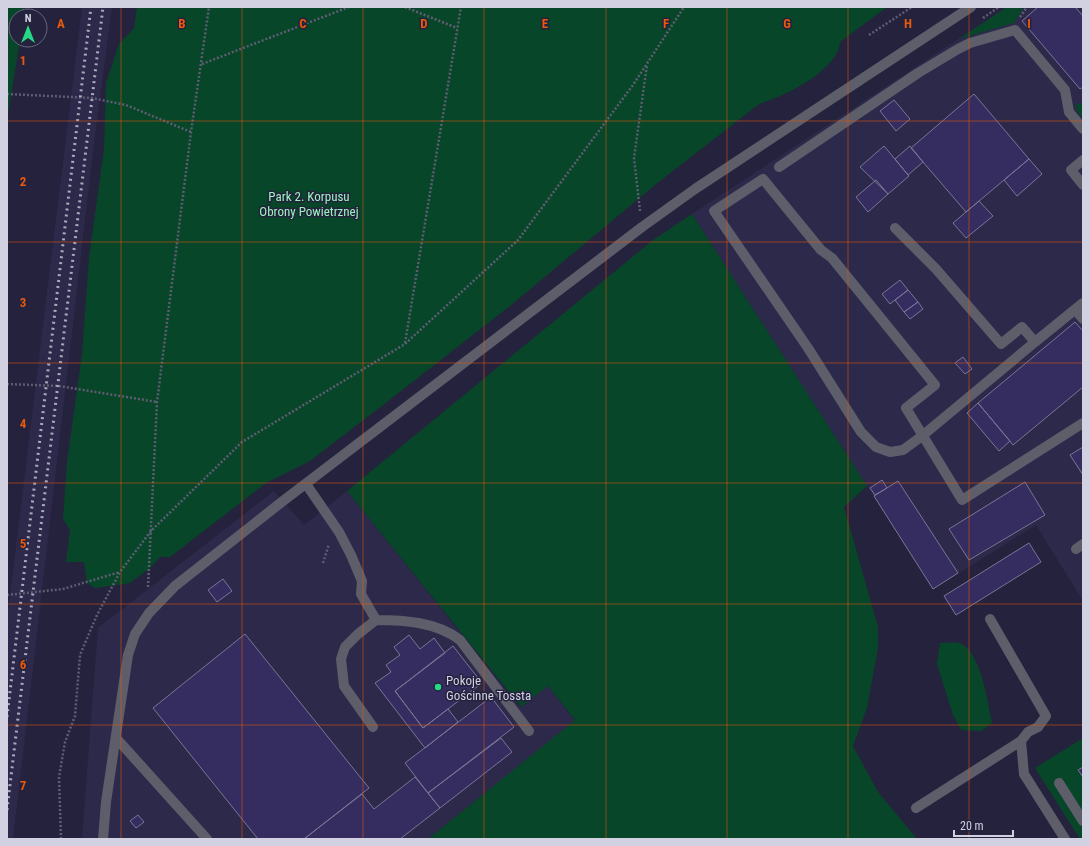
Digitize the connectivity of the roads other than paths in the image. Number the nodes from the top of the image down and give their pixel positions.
1 (971, 7) edge
2 (1083, 130) edge
3 (1083, 160) edge
4 (779, 166) dead end
5 (1083, 185) edge
6 (895, 228) dead end
7 (1079, 306) edge
8 (1083, 319) edge
9 (1035, 342) junction
10 (1083, 423) edge
11 (922, 436) junction
12 (306, 484) junction
13 (990, 619) dead end
14 (376, 620) junction
15 (374, 727) dead end
16 (529, 731) dead end
17 (116, 739) junction
18 (1021, 741) junction
19 (1059, 783) dead end
20 (916, 808) dead end
21 (1083, 821) edge
22 (103, 839) edge
23 (207, 839) edge
24 (1065, 839) edge

1 - 12 street
2 - 4 street
3 - 5 street
6 - 9 street
7 - 8 street
7 - 9 street
9 - 11 street
10 - 11 street
11 - 11 street
12 - 14 street
12 - 17 street
13 - 18 street
14 - 15 street
14 - 16 street
17 - 22 street
17 - 23 street
18 - 20 street
18 - 24 street
19 - 21 street

